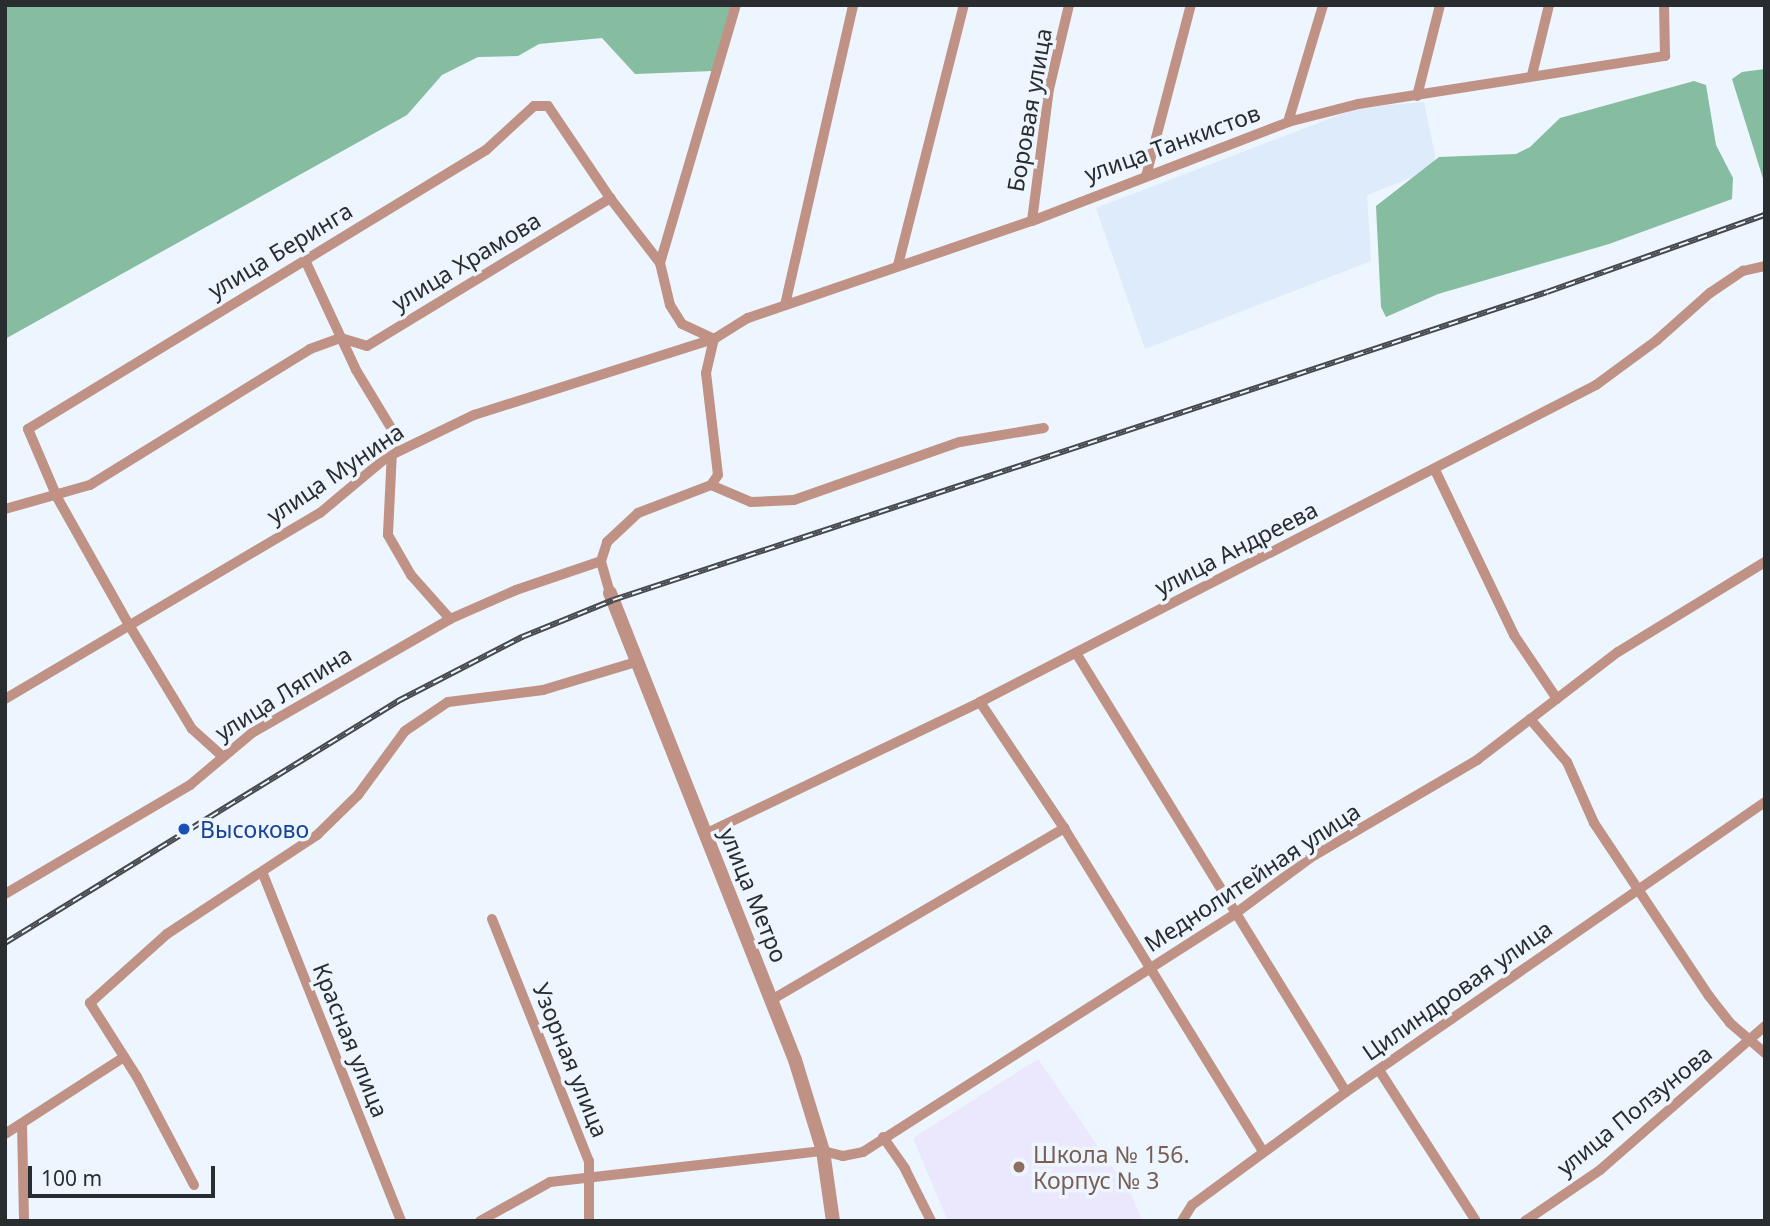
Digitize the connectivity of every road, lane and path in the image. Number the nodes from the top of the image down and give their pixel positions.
1 (736, 5) edge
2 (853, 5) edge
3 (964, 5) edge
4 (1069, 5) edge
5 (1191, 5) edge
6 (1323, 5) edge
7 (1440, 5) edge
8 (1549, 5) edge
9 (1664, 5) edge
10 (1532, 75) junction
11 (1417, 96) junction
12 (1287, 122) junction
13 (1146, 176) junction
14 (610, 198) junction
15 (1032, 221) junction
16 (304, 260) junction
17 (660, 263) junction
18 (898, 265) junction
19 (1765, 266) edge
20 (785, 304) junction
21 (341, 338) junction
22 (714, 339) junction
23 (1044, 428) dead end
24 (392, 454) junction
25 (1435, 470) junction
26 (710, 485) junction
27 (57, 497) junction
28 (5, 509) edge
29 (601, 561) junction
30 (1765, 562) edge
31 (610, 593) joint
32 (450, 619) junction
33 (129, 625) junction
34 (1076, 653) junction
35 (636, 662) junction
36 (5, 699) edge
37 (1558, 699) junction
38 (980, 702) junction
39 (1530, 719) junction
40 (221, 755) junction
41 (1765, 802) edge
42 (1064, 828) junction
43 (705, 834) junction
44 (263, 874) junction
45 (1637, 891) junction
46 (5, 894) edge
47 (1236, 913) junction
48 (492, 919) dead end
49 (1151, 968) junction
50 (773, 999) junction
51 (1765, 1026) edge
52 (1749, 1041) junction
53 (1765, 1053) edge
54 (124, 1056) junction
55 (1379, 1070) junction
56 (1346, 1092) junction
57 (22, 1124) junction
58 (5, 1134) edge
59 (883, 1137) junction
60 (823, 1151) junction
61 (1263, 1152) junction
62 (588, 1179) junction
63 (194, 1185) dead end
64 (24, 1221) edge
65 (401, 1221) edge
66 (480, 1221) edge
67 (589, 1221) edge
68 (833, 1221) edge
69 (931, 1221) edge
70 (1182, 1221) edge
71 (1476, 1221) edge
72 (1525, 1221) edge

1 - 17 street
2 - 20 street
3 - 18 street
4 - 15 street, Боровая улица
5 - 13 street
6 - 12 street
7 - 11 street
8 - 10 street
9 - 10 street, улица Танкистов
10 - 11 street, улица Танкистов
11 - 12 street, улица Танкистов
12 - 13 street, улица Танкистов
13 - 15 street, улица Танкистов
14 - 16 street, улица Беринга
14 - 17 street
14 - 21 street, улица Храмова
15 - 18 street, улица Танкистов
16 - 21 street
16 - 27 street, улица Беринга
17 - 22 street
18 - 20 street, улица Танкистов
19 - 25 street, улица Андреева
20 - 22 street, улица Танкистов
21 - 24 street
21 - 27 street
22 - 24 street, улица Мунина
22 - 26 street
23 - 26 street
24 - 32 street
24 - 33 street, улица Мунина
25 - 34 street, улица Андреева
25 - 37 street
26 - 29 street
27 - 28 street
27 - 33 street
29 - 31 street
29 - 32 street, улица Ляпина
30 - 37 street, Меднолитейная улица
31 - 35 street, улица Метро
32 - 40 street, улица Ляпина
33 - 36 street, улица Мунина
33 - 40 street
34 - 38 street, улица Андреева
34 - 47 street
35 - 43 street, улица Метро
35 - 44 street
37 - 39 street, Меднолитейная улица
38 - 42 street
38 - 43 street, улица Андреева
39 - 45 street
39 - 47 street, Меднолитейная улица
40 - 46 street, улица Ляпина
41 - 45 street, Цилиндровая улица
42 - 49 street
42 - 50 street
43 - 50 street, улица Метро
44 - 54 street
44 - 65 street, Красная улица
45 - 52 street
45 - 55 street, Цилиндровая улица
47 - 49 street, Меднолитейная улица
47 - 56 street
48 - 62 street, Узорная улица
49 - 59 street, Меднолитейная улица
49 - 61 street
50 - 60 street, улица Метро
51 - 52 street, улица Ползунова
52 - 53 street
52 - 72 street, улица Ползунова
54 - 57 street
54 - 63 street
55 - 56 street, Цилиндровая улица
55 - 71 street
56 - 61 street, Цилиндровая улица
57 - 58 street
57 - 64 street
59 - 60 street, Меднолитейная улица
59 - 69 street
60 - 62 street, Меднолитейная улица
60 - 68 street, улица Метро
61 - 70 street, Цилиндровая улица
62 - 66 street, Меднолитейная улица
62 - 67 street, Узорная улица

